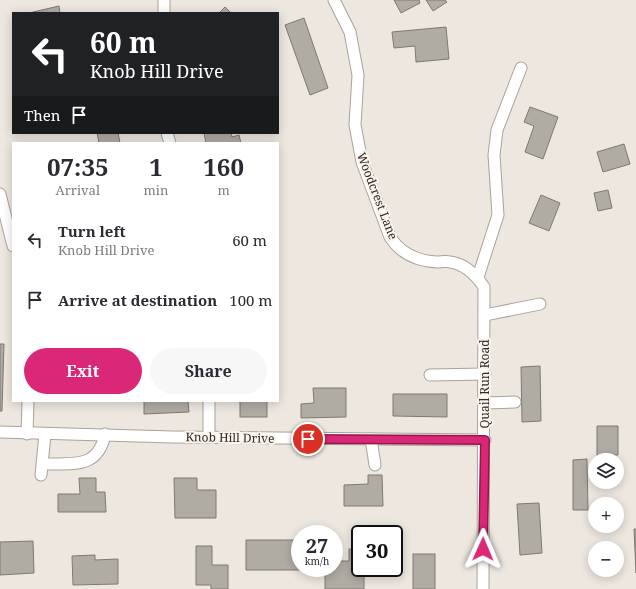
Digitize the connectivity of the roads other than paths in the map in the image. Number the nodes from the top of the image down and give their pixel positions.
1 (164, 0) edge
2 (334, 0) edge
3 (164, 12) edge
4 (521, 68) dead end
5 (0, 194) edge
6 (12, 242) edge
7 (478, 277) junction
8 (540, 304) dead end
9 (484, 315) junction
10 (485, 374) junction
11 (430, 375) dead end
12 (28, 402) edge
13 (209, 402) edge
14 (515, 402) dead end
15 (484, 404) junction
16 (0, 432) edge
17 (27, 434) junction
18 (45, 434) junction
19 (105, 434) junction
20 (209, 436) junction
21 (371, 439) junction
22 (485, 440) junction
23 (375, 465) dead end
24 (483, 589) edge

1 - 3 street
2 - 7 street, Woodcrest Lane
4 - 7 street
5 - 6 street
7 - 9 street, Quail Run Road
8 - 9 street
9 - 10 street, Quail Run Road
10 - 11 street
10 - 15 street, Quail Run Road
12 - 17 street
13 - 20 street
14 - 15 street
15 - 22 street, Quail Run Road
16 - 17 street, Knob Hill Drive
17 - 18 street, Knob Hill Drive
18 - 19 street, Knob Hill Drive
18 - 19 street
19 - 20 street, Knob Hill Drive
20 - 21 street, Knob Hill Drive
21 - 22 street, Knob Hill Drive
21 - 23 street
22 - 24 street, Quail Run Road

